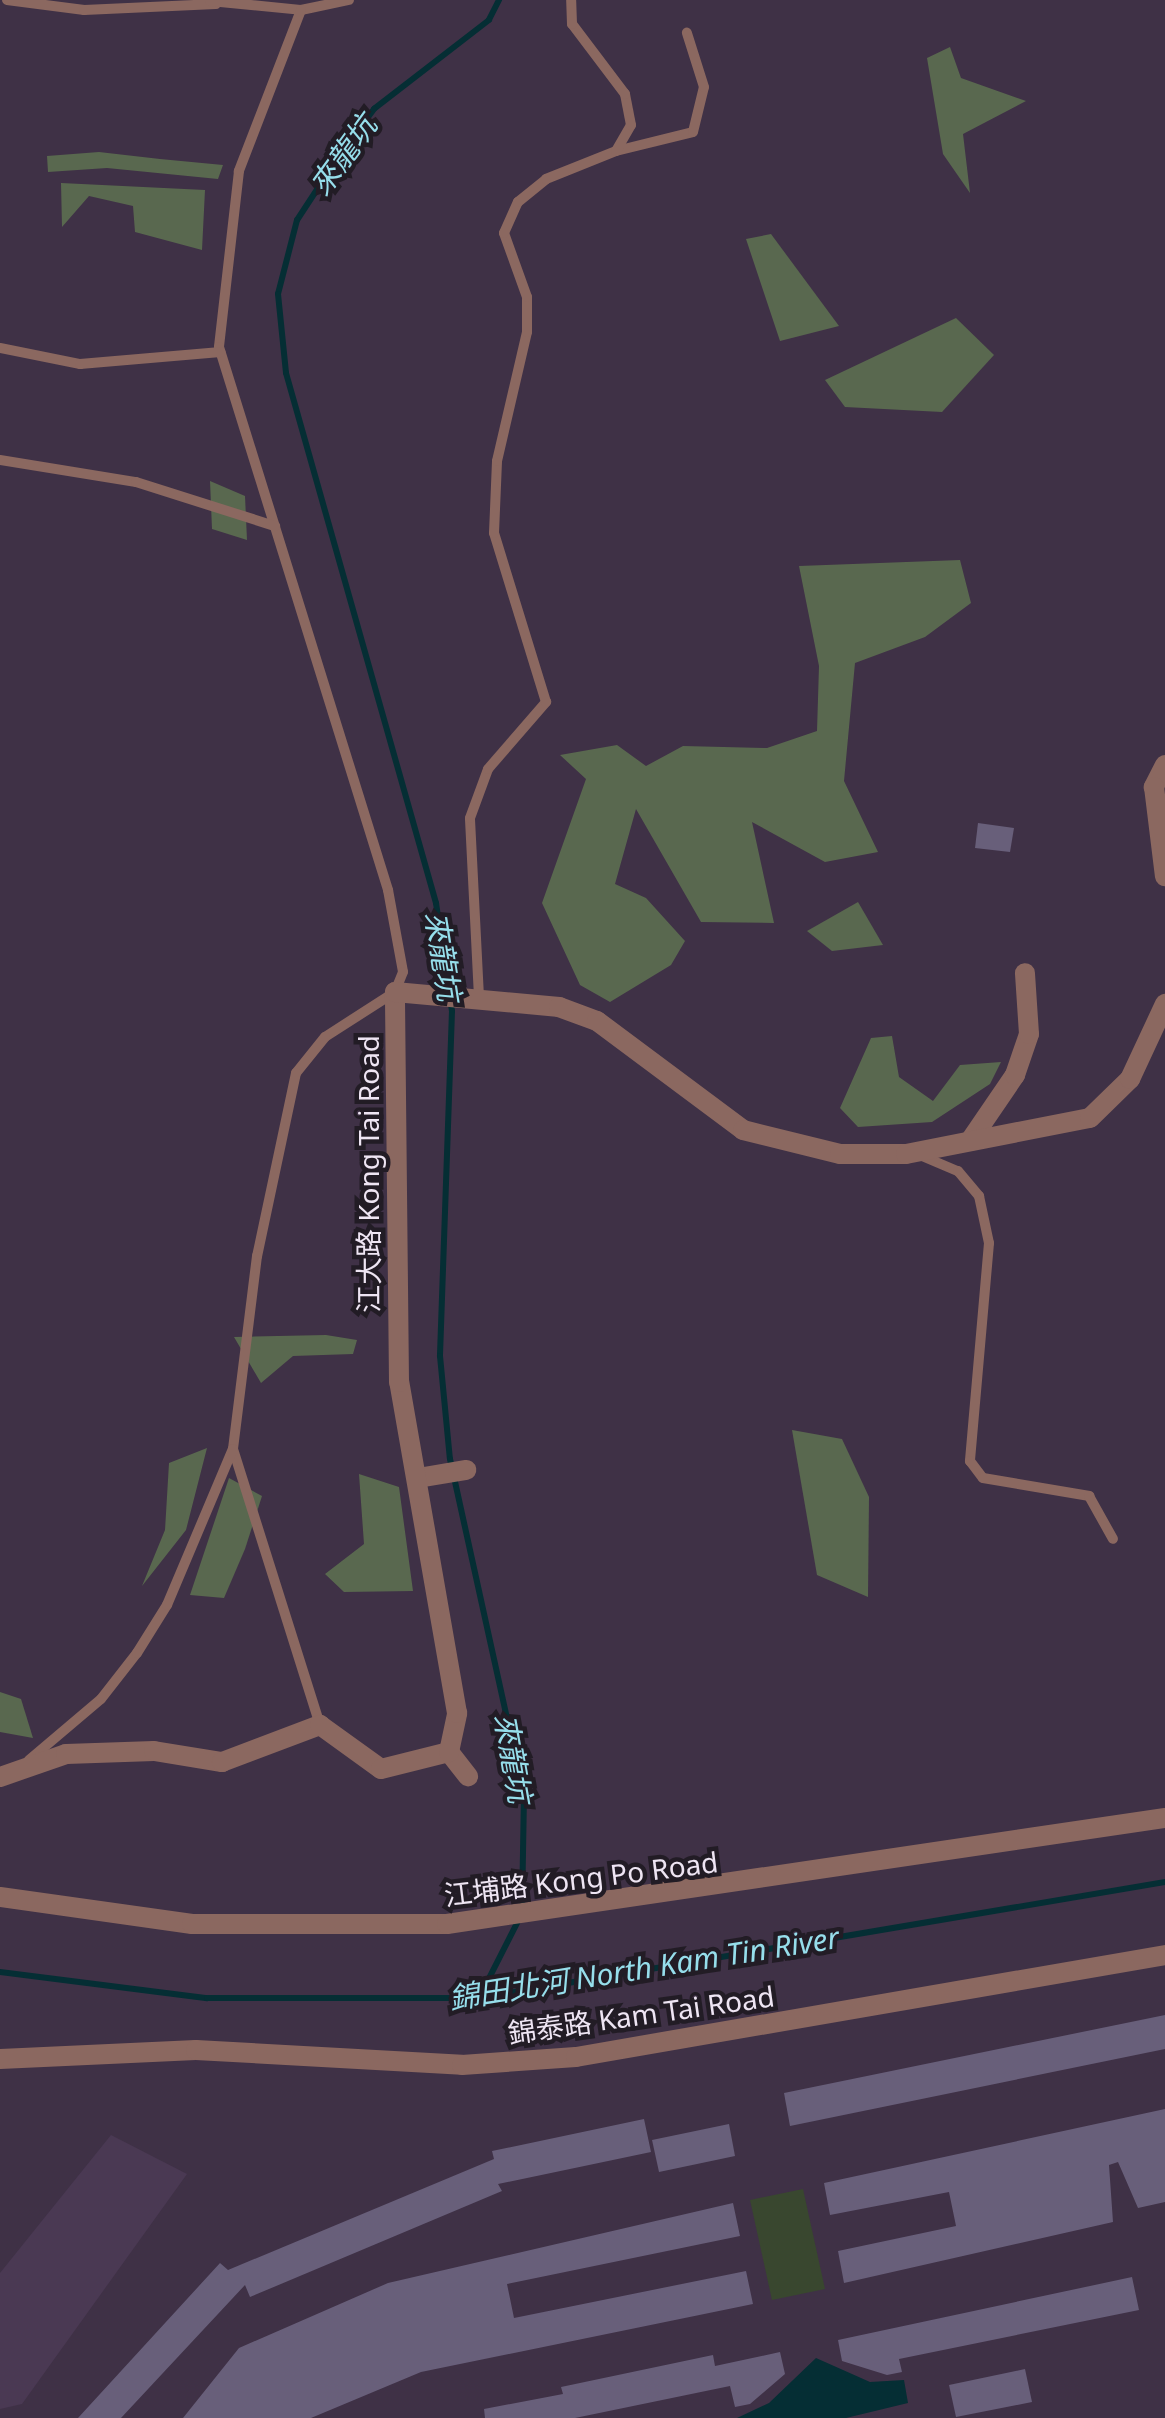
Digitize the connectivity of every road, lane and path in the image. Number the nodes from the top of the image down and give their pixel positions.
1 (7, 0) edge
2 (349, 0) edge
3 (571, 0) edge
4 (213, 2) edge
5 (301, 10) junction
6 (687, 33) dead end
7 (616, 151) junction
8 (0, 348) edge
9 (220, 352) junction
10 (0, 460) edge
11 (275, 526) junction
12 (1165, 764) edge
13 (1165, 876) edge
14 (1025, 972) dead end
15 (396, 992) junction
16 (472, 995) junction
17 (1165, 1004) edge
18 (970, 1141) junction
19 (906, 1154) junction
20 (232, 1448) junction
21 (466, 1470) dead end
22 (418, 1478) junction
23 (1113, 1539) dead end
24 (320, 1725) junction
25 (449, 1752) junction
26 (29, 1760) junction
27 (468, 1776) dead end
28 (0, 1777) edge
29 (1165, 1818) edge
30 (0, 1897) edge
31 (1165, 1955) edge
32 (0, 2059) edge

1 - 4 lane
2 - 5 lane
3 - 7 lane
4 - 5 lane
5 - 9 lane
6 - 7 lane
7 - 16 lane
8 - 9 lane
9 - 11 lane
10 - 11 lane
11 - 15 lane
12 - 13 street
14 - 18 street
15 - 16 street
15 - 20 lane
15 - 22 street, 江大路 Kong Tai Road
16 - 19 street
17 - 18 street
18 - 19 street
19 - 23 lane
20 - 24 lane
20 - 26 lane
21 - 22 street
22 - 25 street, 江大路 Kong Tai Road
24 - 25 street
24 - 26 street
25 - 27 street
26 - 28 street
29 - 30 street, 江埔路 Kong Po Road
31 - 32 street, 錦泰路 Kam Tai Road

